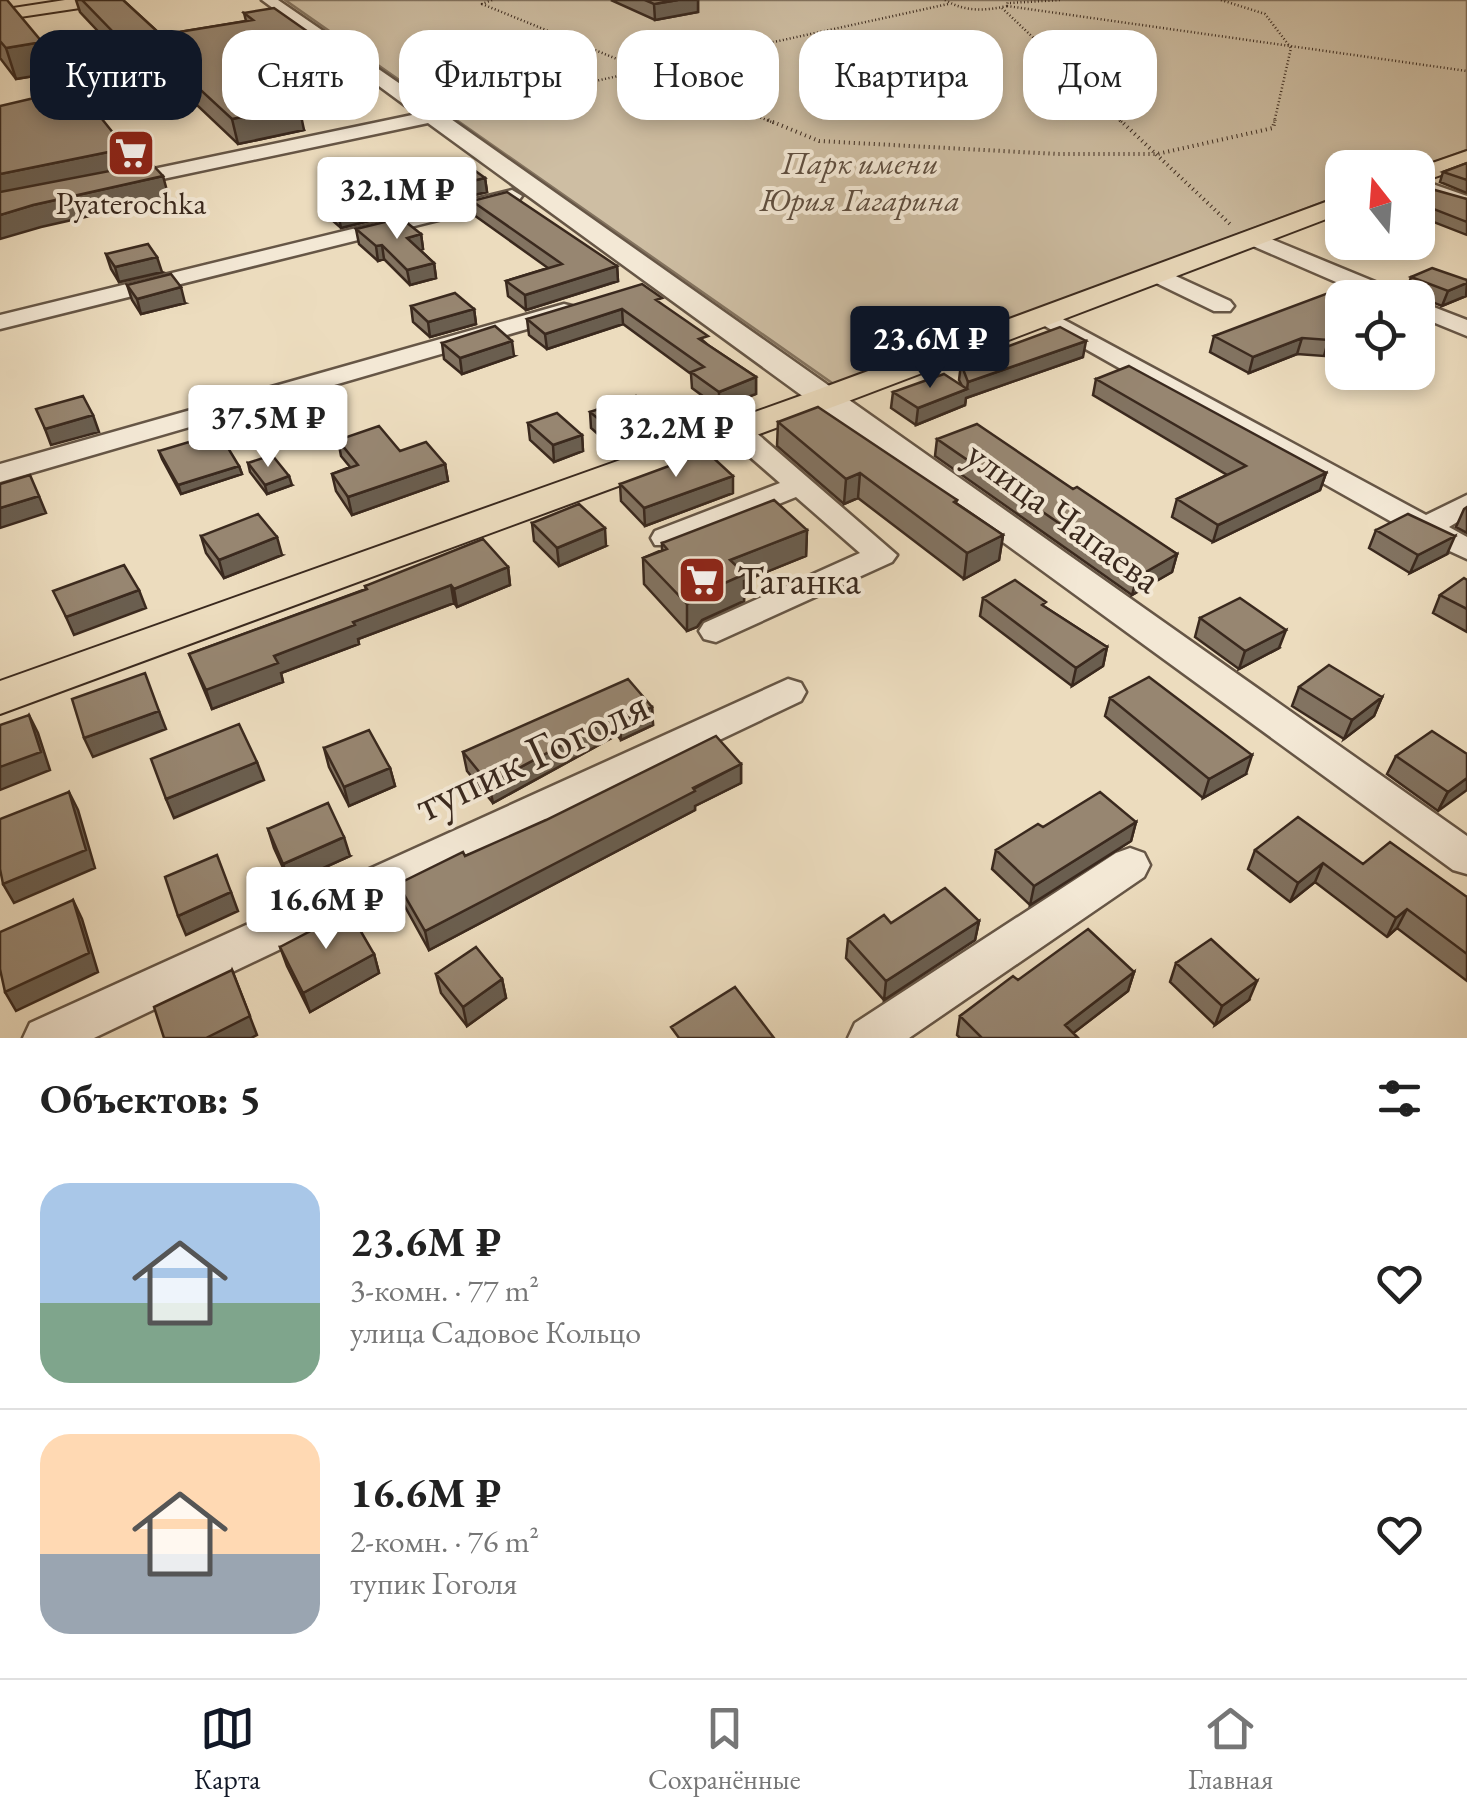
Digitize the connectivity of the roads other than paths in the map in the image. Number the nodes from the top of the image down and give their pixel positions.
1 (100, 0) edge
2 (269, 0) edge
3 (0, 15) edge
4 (399, 91) edge
5 (416, 120) edge
6 (440, 120) edge
7 (1467, 158) edge
8 (1435, 170) edge
9 (95, 187) edge
10 (535, 190) junction
11 (1435, 191) edge
12 (1467, 203) edge
13 (1325, 209) edge
14 (1244, 233) junction
15 (1156, 274) junction
16 (1352, 280) edge
17 (664, 282) junction
18 (626, 293) edge
19 (588, 304) edge
20 (1222, 306) dead end
21 (1435, 315) edge
22 (1044, 316) junction
23 (0, 322) edge
24 (1467, 329) edge
25 (826, 398) junction
26 (736, 430) junction
27 (0, 474) edge
28 (800, 485) junction
29 (1467, 504) edge
30 (1426, 528) junction
31 (666, 538) edge
32 (1467, 549) edge
33 (716, 631) dead end
34 (788, 692) dead end
35 (0, 698) edge
36 (1467, 858) edge
37 (1130, 866) dead end
38 (46, 1038) edge
39 (870, 1038) edge

1 - 3 main road
2 - 4 street, улица Чапаева
5 - 9 street
6 - 10 street, улица Чапаева
7 - 8 main road
10 - 17 street, улица Чапаева
10 - 23 street
11 - 12 street
13 - 14 main road
14 - 15 main road
14 - 16 street
15 - 20 street
15 - 22 main road
17 - 18 street
17 - 25 street, улица Чапаева
19 - 27 street
21 - 24 street
22 - 25 main road
22 - 30 street
25 - 26 main road
25 - 36 street, улица Чапаева
26 - 28 street
26 - 35 main road
28 - 31 street
28 - 33 street
29 - 30 street
30 - 32 street
34 - 38 street, тупик Гоголя
37 - 39 street

